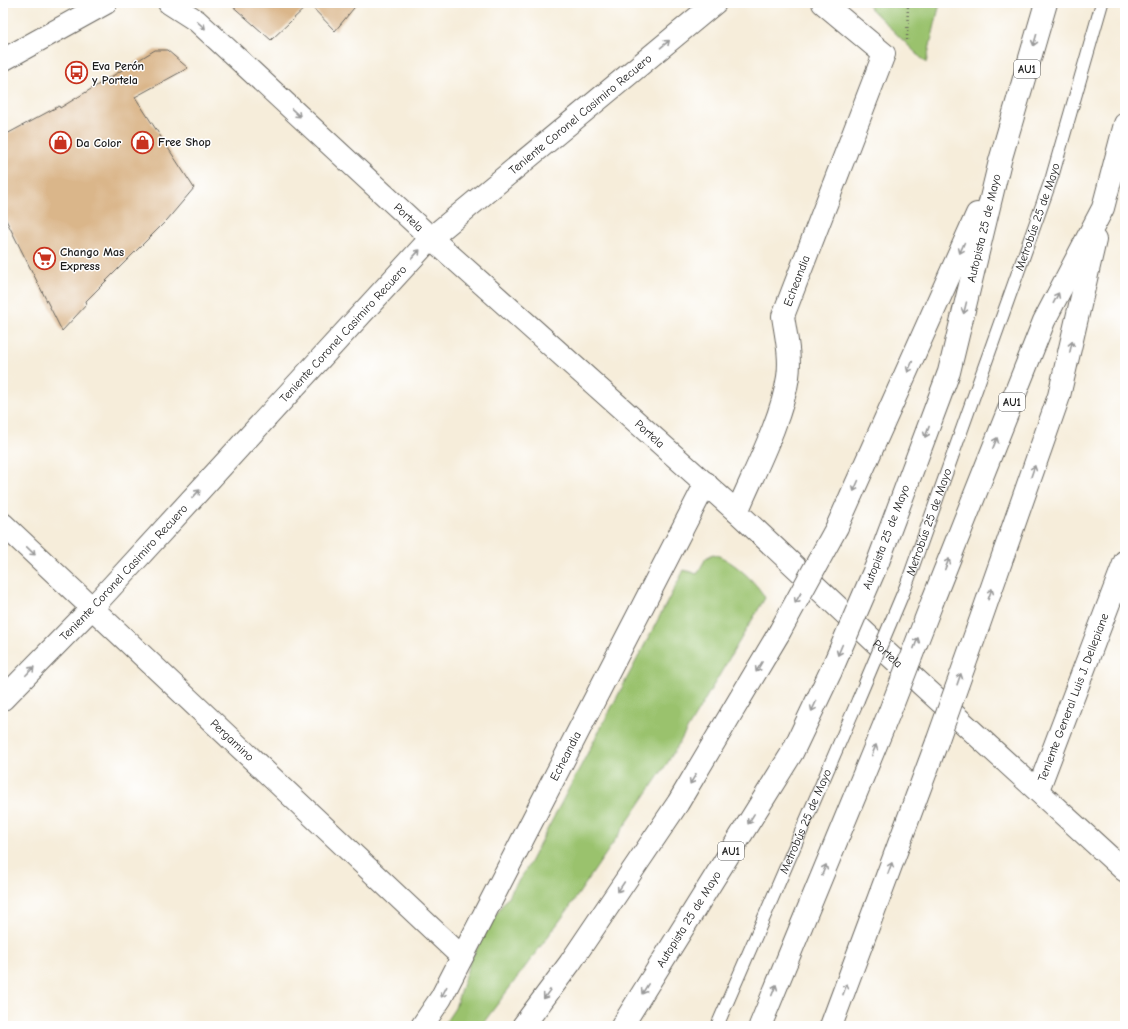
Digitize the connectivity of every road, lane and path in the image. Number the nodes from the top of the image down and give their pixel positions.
1 (106, 3) edge
2 (169, 3) edge
3 (715, 3) edge
4 (823, 3) edge
5 (1046, 3) edge
6 (1102, 3) edge
7 (3, 60) edge
8 (1125, 124) edge
9 (1000, 161) junction
10 (1103, 208) junction
11 (431, 238) junction
12 (706, 483) junction
13 (737, 512) junction
14 (3, 524) edge
15 (1125, 561) edge
16 (92, 608) junction
17 (3, 698) edge
18 (1038, 790) junction
19 (1125, 871) edge
20 (462, 957) junction
21 (422, 1026) edge
22 (523, 1026) edge
23 (622, 1026) edge
24 (717, 1026) edge
25 (760, 1026) edge
26 (831, 1026) edge

1 - 7 main road
2 -> 11 main road, Portela
11 -> 3 main road, Teniente Coronel Casimiro Recuero
4 - 13 main road, Echeandia
5 -> 9 main road, Autopista 25 de Mayo / AU1
6 - 24 lane, Metrobús 25 de Mayo, bridge
8 - 10 main road, AU1
9 -> 22 main road, bridge
9 -> 23 main road, Autopista 25 de Mayo / AU1, bridge
25 -> 10 main road, AU1, bridge
26 -> 10 main road, bridge
11 - 12 main road, Portela
16 -> 11 main road, Teniente Coronel Casimiro Recuero
12 - 13 main road, Portela
12 - 20 main road, Echeandia
13 - 18 main road, Portela
14 -> 16 main road, Pergamino
15 - 18 main road, Teniente General Luis J. Dellepiane
17 -> 16 main road, Teniente Coronel Casimiro Recuero
16 - 20 main road, Pergamino
18 - 19 main road, Portela
20 -> 21 main road, Echeandia

